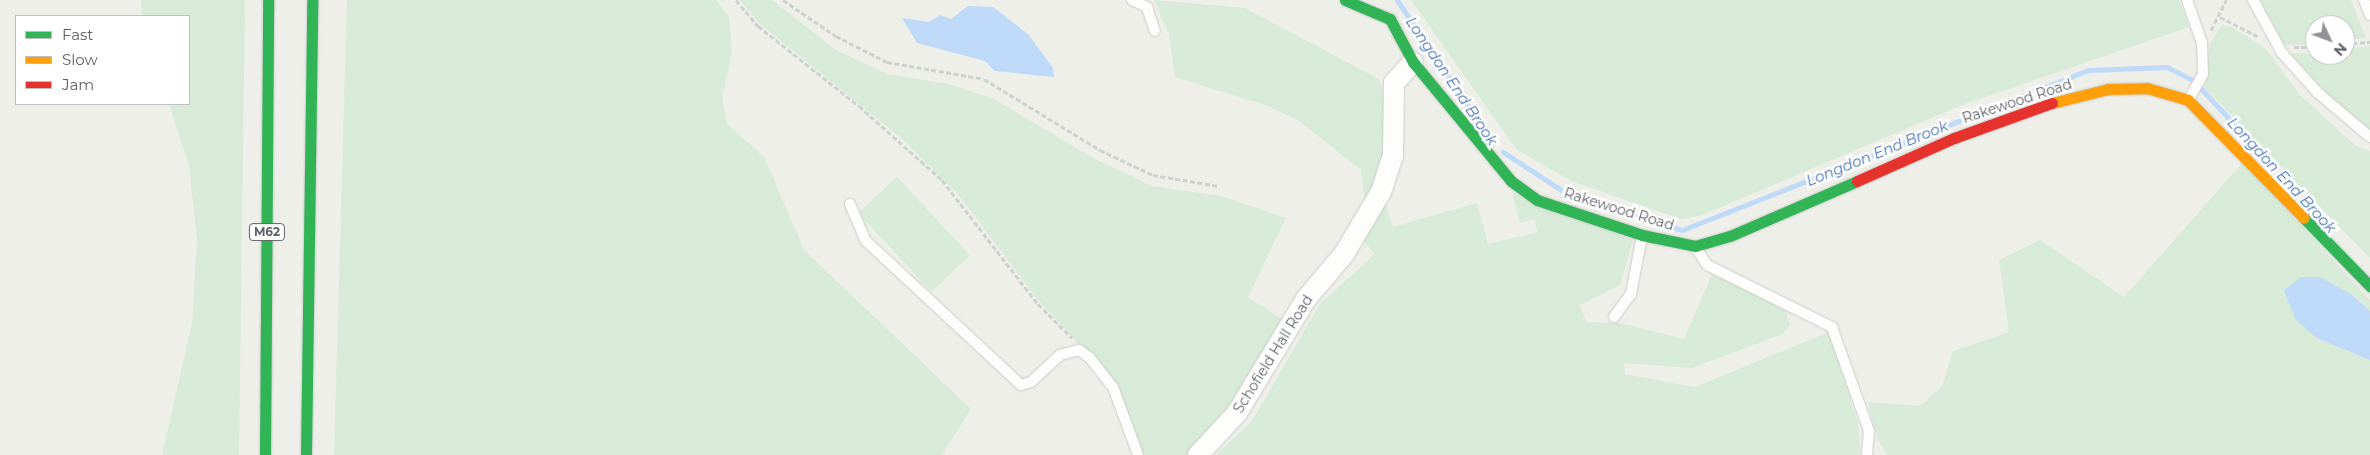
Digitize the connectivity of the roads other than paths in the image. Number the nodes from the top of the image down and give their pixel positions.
1 (1132, 0) edge
2 (1345, 0) edge
3 (2187, 0) edge
4 (2253, 0) edge
5 (2364, 0) edge
6 (268, 4) edge
7 (312, 5) edge
8 (2370, 15) edge
9 (1155, 31) dead end
10 (1413, 62) junction
11 (2191, 96) junction
12 (2370, 137) edge
13 (850, 204) dead end
14 (1642, 235) junction
15 (1695, 246) junction
16 (2370, 286) edge
17 (1614, 317) dead end
18 (265, 455) edge
19 (306, 455) edge
20 (1138, 455) edge
21 (1198, 455) edge
22 (1868, 455) edge

1 - 9 lane
2 - 10 main road, Rakewood Road
3 - 11 lane
4 - 12 lane
5 - 8 lane
6 - 18 main road, M62
7 - 19 main road
10 - 14 main road, Rakewood Road
10 - 21 street, Schofield Hall Road
11 - 15 main road, Rakewood Road
11 - 16 main road, Rakewood Road
13 - 20 lane
14 - 15 main road, Rakewood Road
14 - 17 lane
15 - 22 lane

